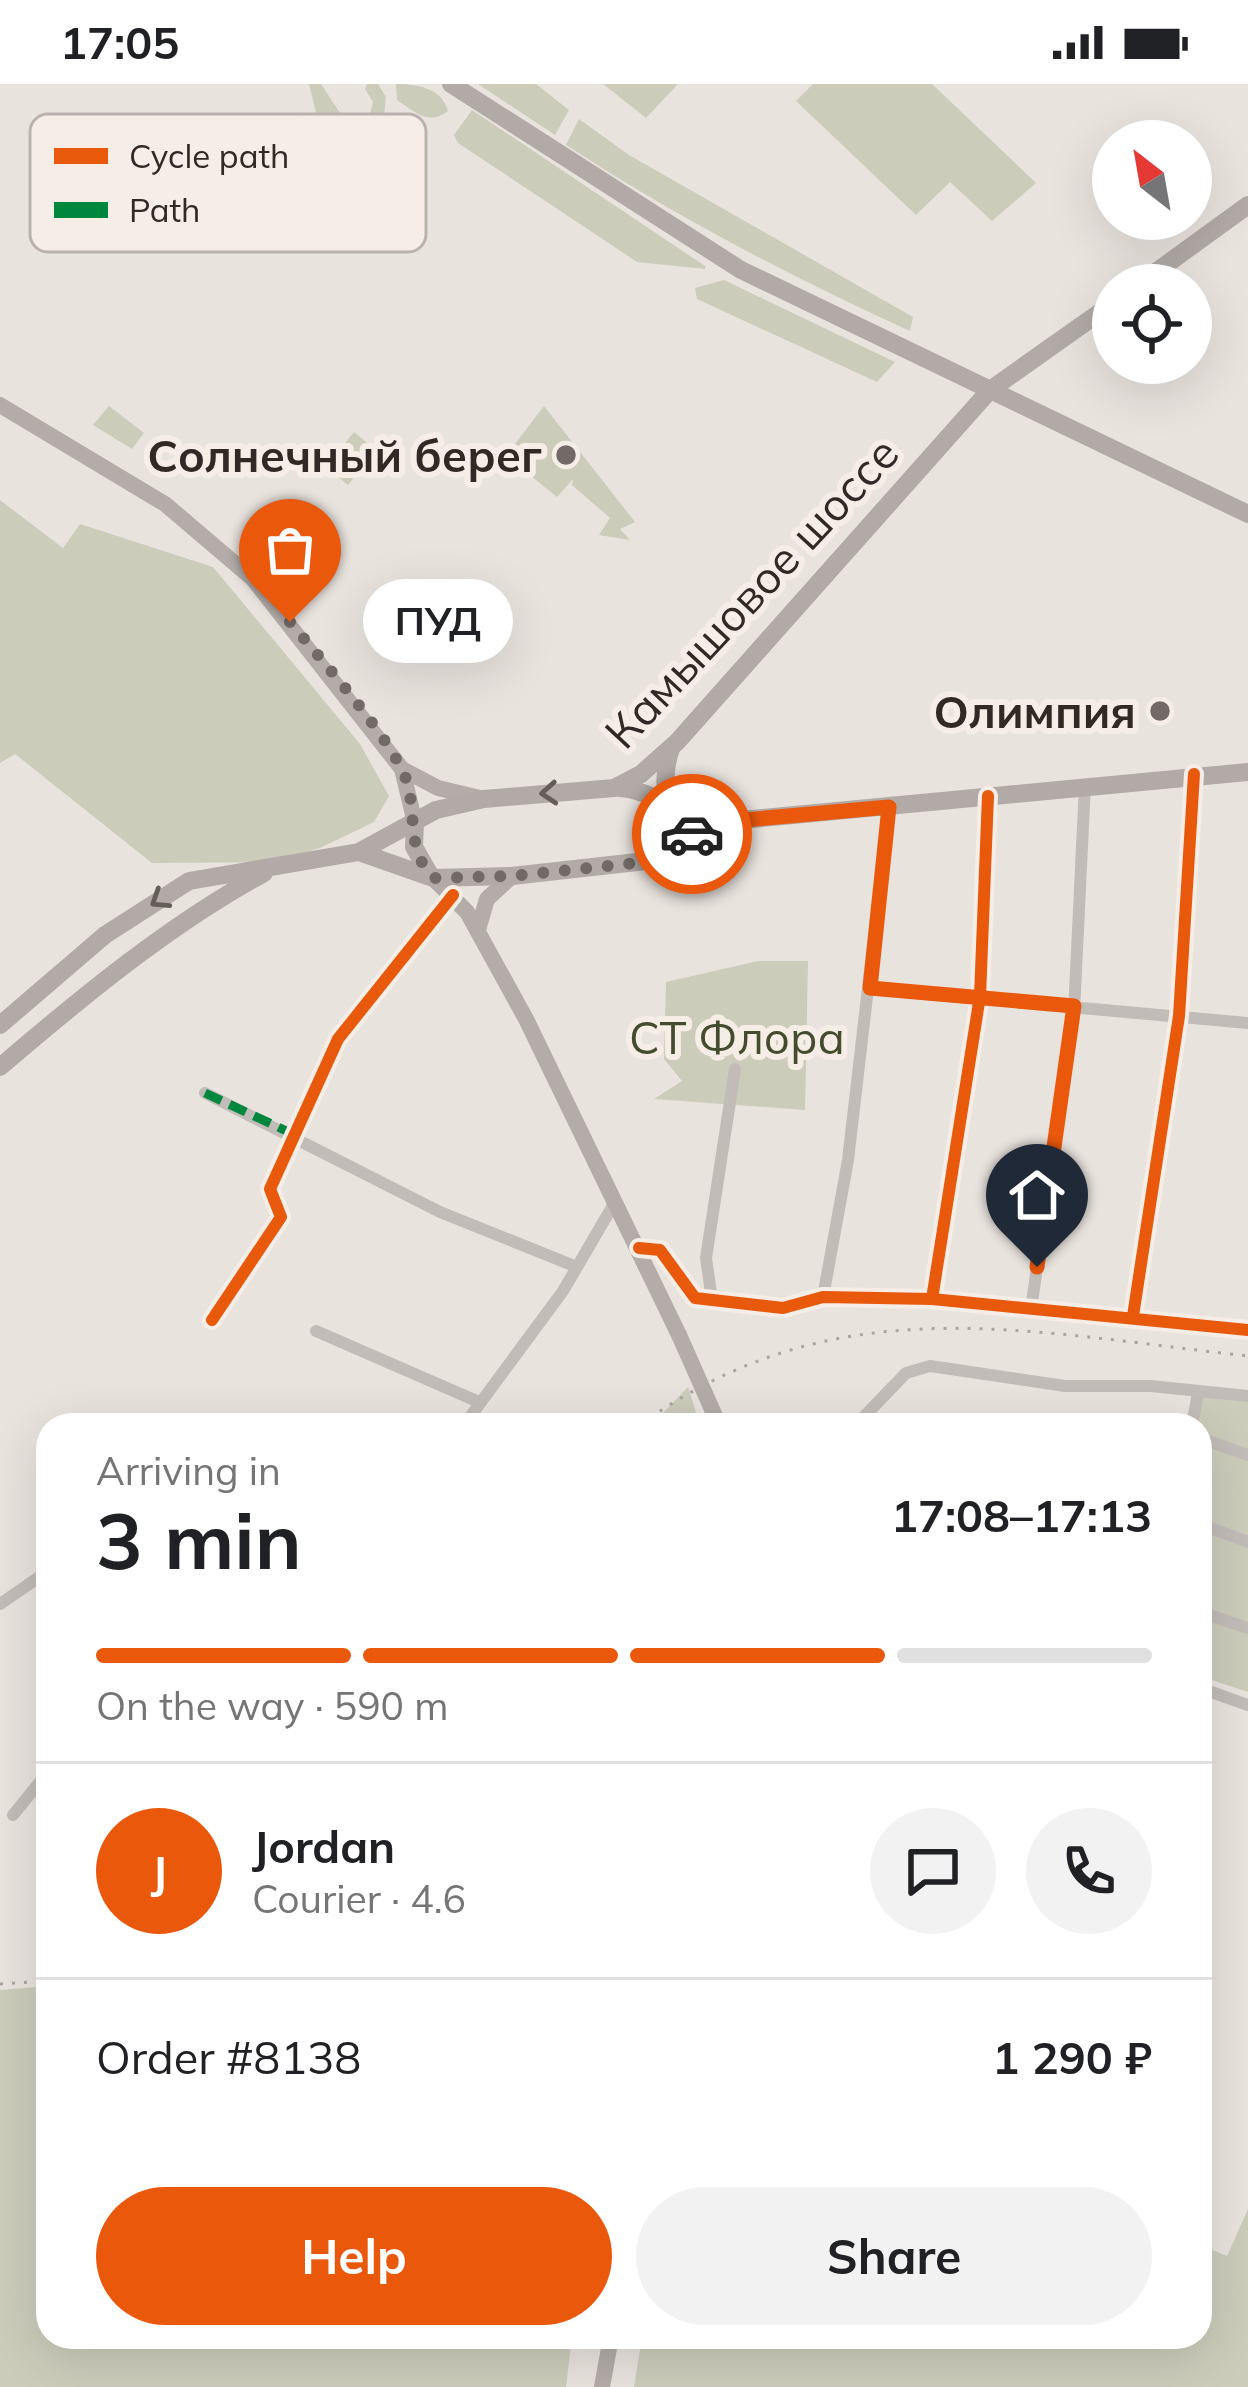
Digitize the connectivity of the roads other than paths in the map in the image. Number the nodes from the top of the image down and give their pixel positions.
1 (451, 84) edge
2 (1248, 205) edge
3 (1167, 264) edge
4 (1092, 318) edge
5 (990, 390) junction
6 (0, 405) edge
7 (1248, 514) edge
8 (670, 749) junction
9 (403, 769) junction
10 (1248, 772) edge
11 (1194, 774) junction
12 (1085, 784) junction
13 (614, 788) junction
14 (988, 796) junction
15 (484, 799) junction
16 (662, 805) junction
17 (889, 807) junction
18 (416, 823) junction
19 (710, 823) junction
20 (359, 852) junction
21 (654, 858) junction
22 (268, 871) junction
23 (512, 876) junction
24 (434, 878) junction
25 (453, 895) junction
26 (478, 931) junction
27 (870, 988) junction
28 (980, 997) junction
29 (1074, 1006) junction
30 (1179, 1016) junction
31 (1248, 1023) edge
32 (0, 1025) edge
33 (0, 1067) edge
34 (735, 1069) dead end
35 (205, 1093) dead end
36 (293, 1134) junction
37 (615, 1202) junction
38 (639, 1248) junction
39 (577, 1267) junction
40 (823, 1297) junction
41 (932, 1299) junction
42 (712, 1300) junction
43 (1030, 1309) junction
44 (1133, 1316) junction
45 (212, 1320) dead end
46 (1248, 1330) edge
47 (316, 1331) dead end
48 (1198, 1393) junction
49 (1248, 1396) edge
50 (479, 1402) junction
51 (472, 1413) edge
52 (714, 1413) edge
53 (867, 1413) edge
54 (1194, 1413) edge
55 (1212, 1442) edge
56 (1248, 1455) edge
57 (1212, 1528) edge
58 (1248, 1542) edge
59 (36, 1579) edge
60 (0, 1604) edge
61 (1212, 1616) edge
62 (1248, 1628) edge
63 (1212, 1692) edge
64 (1248, 1705) edge
65 (36, 1787) edge
66 (13, 1815) dead end
67 (609, 2349) edge
68 (602, 2387) edge

1 - 5 main road
2 - 3 main road
4 - 5 main road, Камышовое шоссе
5 - 7 main road
5 - 8 main road, Камышовое шоссе
6 - 9 main road
8 - 13 main road, Камышовое шоссе
8 - 16 main road
9 - 15 main road
9 - 18 main road
10 - 11 main road
11 - 12 main road
11 - 30 street
12 - 14 main road
12 - 29 street
13 -> 15 main road, Камышовое шоссе
13 - 16 main road
14 - 17 main road
14 - 28 street
15 - 18 main road, Камышовое шоссе
16 - 19 main road
16 - 21 main road
17 - 19 main road
17 - 27 street
18 - 20 main road, Камышовое шоссе
18 - 24 main road
19 - 21 main road
20 - 22 main road, Камышовое шоссе
20 - 24 main road
21 - 23 main road
22 -> 32 main road, Камышовое шоссе
22 - 33 main road, Камышовое шоссе
23 - 24 main road
23 - 26 main road
24 - 25 main road
25 - 26 main road
25 - 36 street
26 - 37 main road
27 - 28 street
27 - 40 street
28 - 29 street
28 - 41 street
29 - 30 street
29 - 43 street
30 - 31 street
30 - 44 street
34 - 42 street
35 - 36 street
36 - 39 street
36 - 45 street
37 - 38 main road
37 - 39 street
38 - 42 street
38 - 52 main road, bridge
39 - 50 street
40 - 41 street
40 - 42 street
41 - 43 street
43 - 44 street
44 - 46 street
47 - 50 street
48 - 49 street
48 - 53 street
48 - 54 street
50 - 51 street
55 - 56 street
57 - 58 street
59 - 60 street
61 - 62 street
63 - 64 street
65 - 66 street
67 - 68 main road

